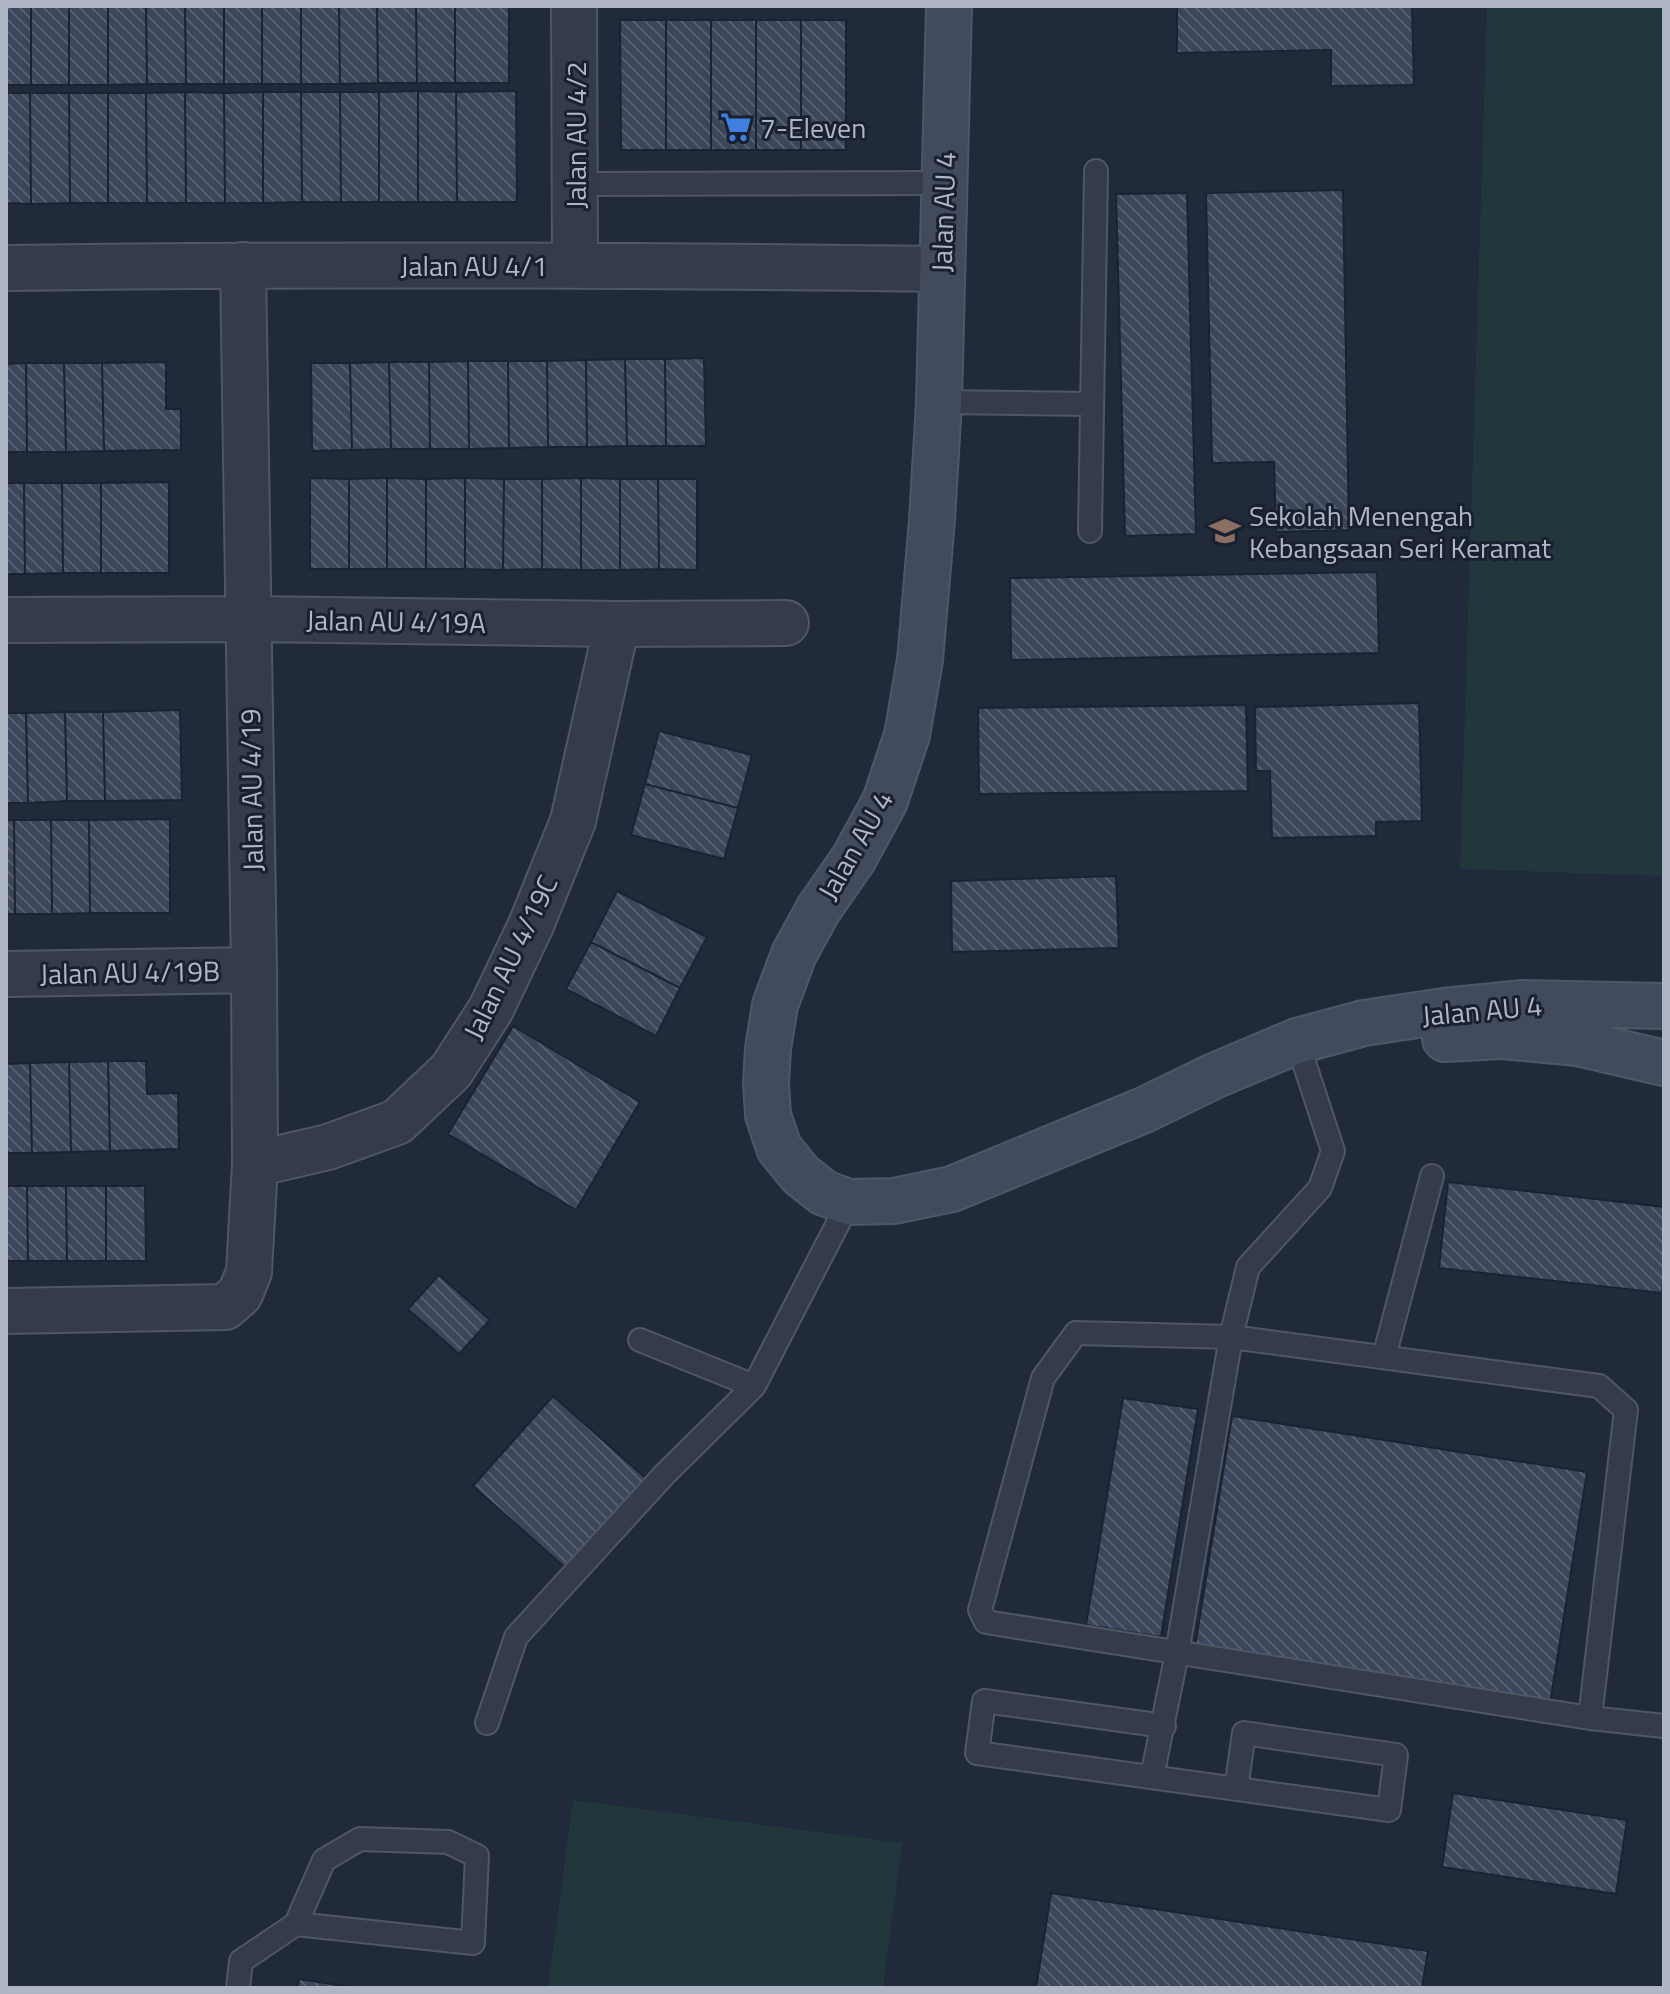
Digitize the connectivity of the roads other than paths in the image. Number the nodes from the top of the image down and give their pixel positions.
1 (574, 6) edge
2 (949, 6) edge
3 (1096, 171) dead end
4 (944, 183) junction
5 (575, 184) junction
6 (243, 265) junction
7 (575, 265) junction
8 (6, 268) edge
9 (941, 269) junction
10 (939, 402) junction
11 (1092, 404) junction
12 (1090, 531) dead end
13 (248, 619) junction
14 (6, 620) edge
15 (786, 623) dead end
16 (617, 624) junction
17 (254, 970) junction
18 (6, 974) edge
19 (1664, 1006) edge
20 (1302, 1053) junction
21 (1664, 1063) edge
22 (255, 1164) junction
23 (1432, 1176) dead end
24 (849, 1202) junction
25 (6, 1311) edge
26 (1231, 1337) junction
27 (640, 1340) dead end
28 (1384, 1357) junction
29 (754, 1386) junction
30 (1177, 1653) junction
31 (1590, 1718) junction
32 (487, 1723) dead end
33 (1164, 1726) junction
34 (1664, 1726) edge
35 (1152, 1777) junction
36 (1236, 1789) junction
37 (296, 1924) junction
38 (238, 1988) edge

1 - 5 street, Jalan AU 4/2
2 - 4 main road, Jalan AU 4
3 - 11 lane
4 - 5 lane
4 - 9 main road, Jalan AU 4
5 - 7 street, Jalan AU 4/2
6 - 7 street, Jalan AU 4/1
6 - 8 street, Jalan AU 4/1
6 - 13 street, Jalan AU 4/19
7 - 9 street, Jalan AU 4/1
9 - 10 main road, Jalan AU 4
10 - 11 lane
10 - 24 main road, Jalan AU 4
11 - 12 lane
13 - 14 street, Jalan AU 4/19A
13 - 16 street, Jalan AU 4/19A
13 - 17 street, Jalan AU 4/19
15 - 16 street, Jalan AU 4/19A
16 - 22 street, Jalan AU 4/19C
17 - 18 street, Jalan AU 4/19B
17 - 22 street, Jalan AU 4/19
19 - 20 main road, Jalan AU 4
20 - 21 main road, Jalan AU 4
20 - 24 main road, Jalan AU 4
20 - 26 lane
22 - 25 street, Jalan AU 4/19
23 - 28 lane
24 - 29 lane
26 - 28 lane
26 - 30 lane
26 - 30 lane
27 - 29 lane
28 - 31 lane
29 - 32 lane
30 - 31 lane
30 - 33 lane
31 - 34 lane
33 - 35 lane
33 - 35 lane
35 - 36 lane
36 - 36 lane
37 - 37 lane
37 - 38 lane

